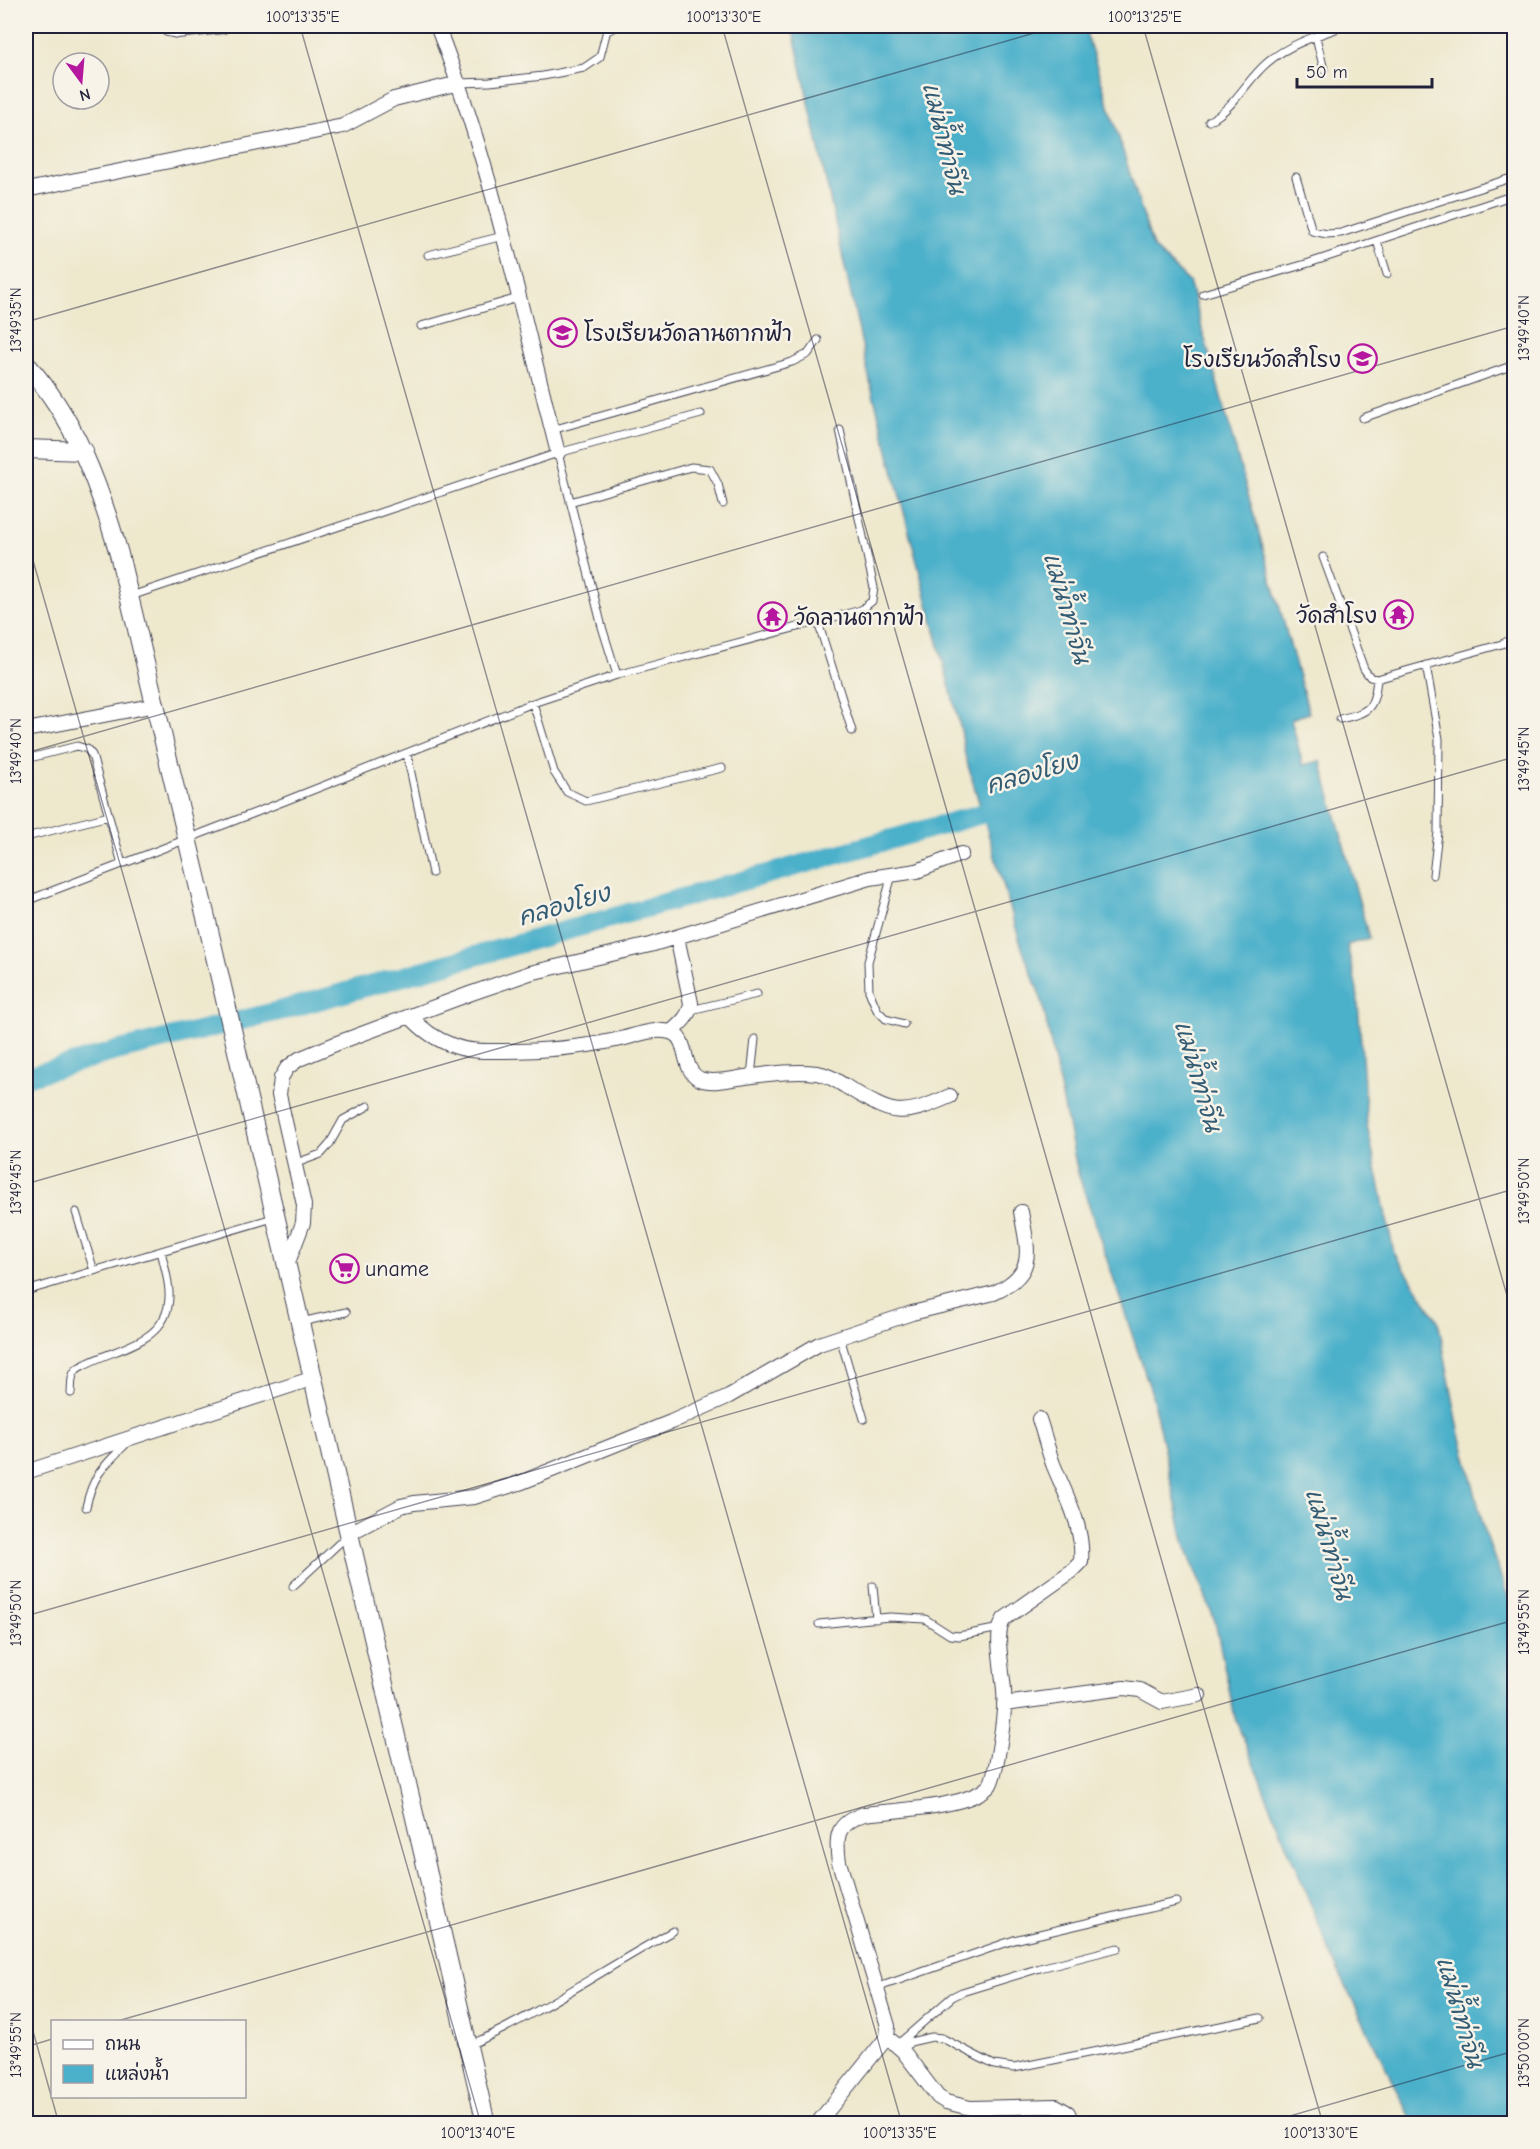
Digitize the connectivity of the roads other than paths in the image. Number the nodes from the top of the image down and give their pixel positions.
1 (166, 26) edge
2 (223, 26) edge
3 (437, 26) edge
4 (618, 26) edge
5 (1344, 26) edge
6 (607, 28) edge
7 (1316, 37) junction
8 (1324, 70) dead end
9 (459, 83) junction
10 (1209, 121) dead end
11 (1296, 177) dead end
12 (1515, 177) edge
13 (26, 190) edge
14 (1515, 195) edge
15 (503, 236) junction
16 (1377, 241) junction
17 (428, 255) dead end
18 (1387, 274) dead end
19 (1203, 294) dead end
20 (518, 298) junction
21 (421, 326) dead end
22 (818, 340) dead end
23 (26, 364) edge
24 (1515, 365) edge
25 (701, 414) dead end
26 (1363, 418) dead end
27 (552, 430) junction
28 (840, 430) dead end
29 (26, 449) edge
30 (84, 451) junction
31 (558, 453) junction
32 (570, 502) junction
33 (723, 504) dead end
34 (1323, 557) dead end
35 (129, 597) junction
36 (818, 622) junction
37 (1515, 638) edge
38 (1426, 665) junction
39 (617, 675) junction
40 (1377, 679) junction
41 (533, 703) junction
42 (156, 705) junction
43 (1340, 719) dead end
44 (26, 730) edge
45 (852, 731) dead end
46 (407, 754) junction
47 (26, 759) edge
48 (722, 768) dead end
49 (109, 816) junction
50 (26, 837) edge
51 (187, 839) junction
52 (961, 854) dead end
53 (122, 864) junction
54 (432, 873) dead end
55 (892, 875) junction
56 (1433, 875) dead end
57 (26, 901) edge
58 (677, 937) junction
59 (757, 993) dead end
60 (691, 1010) junction
61 (410, 1016) junction
62 (904, 1024) dead end
63 (671, 1032) junction
64 (756, 1039) dead end
65 (751, 1076) junction
66 (1515, 1086) edge
67 (950, 1096) dead end
68 (368, 1106) dead end
69 (1515, 1109) edge
70 (294, 1164) junction
71 (76, 1212) dead end
72 (1021, 1212) dead end
73 (276, 1217) junction
74 (161, 1251) junction
75 (287, 1265) junction
76 (94, 1271) junction
77 (26, 1291) edge
78 (346, 1312) dead end
79 (301, 1322) junction
80 (840, 1337) junction
81 (314, 1378) junction
82 (71, 1393) dead end
83 (864, 1419) dead end
84 (1039, 1419) dead end
85 (134, 1437) junction
86 (26, 1472) edge
87 (86, 1507) dead end
88 (350, 1533) junction
89 (293, 1586) dead end
90 (873, 1586) dead end
91 (876, 1618) junction
92 (819, 1624) dead end
93 (1000, 1628) junction
94 (1199, 1695) dead end
95 (1004, 1704) junction
96 (1176, 1902) dead end
97 (673, 1932) dead end
98 (1118, 1948) dead end
99 (876, 1988) junction
100 (1260, 2018) dead end
101 (896, 2044) junction
102 (468, 2046) junction
103 (486, 2124) edge
104 (817, 2124) edge
105 (1073, 2124) edge

1 - 2 street
3 - 9 street
4 - 6 lane
5 - 7 lane
6 - 9 lane
7 - 8 lane
7 - 10 lane
9 - 13 street
9 - 15 street
11 - 12 lane
14 - 16 lane
15 - 17 lane
15 - 20 street
16 - 18 lane
16 - 19 lane
20 - 21 lane
20 - 27 street
22 - 27 lane
23 - 30 street
24 - 26 lane
25 - 31 lane
27 - 31 street
28 - 36 lane
29 - 30 street
30 - 35 street
31 - 32 lane
31 - 35 lane
32 - 33 lane
32 - 39 lane
34 - 40 lane
35 - 42 street
36 - 39 lane
36 - 45 lane
37 - 38 lane
38 - 40 lane
38 - 56 lane
39 - 41 lane
40 - 43 lane
41 - 46 lane
41 - 48 lane
42 - 44 street
42 - 51 street
46 - 51 lane
46 - 54 lane
47 - 49 lane
49 - 50 lane
49 - 53 lane
51 - 53 lane
51 - 73 street
52 - 55 street
53 - 57 lane
55 - 58 street
55 - 62 lane
58 - 60 street
58 - 61 street
59 - 60 lane
60 - 63 street
61 - 63 street
61 - 70 street
63 - 65 street
64 - 65 lane
65 - 67 street
66 - 69 lane
68 - 70 lane
70 - 75 street
71 - 76 lane
72 - 80 street
73 - 74 lane
73 - 75 street
74 - 76 lane
74 - 82 lane
75 - 79 street
76 - 77 lane
78 - 79 lane
79 - 81 street
80 - 83 lane
80 - 88 street
81 - 85 street
81 - 88 street
84 - 93 street
85 - 86 street
85 - 87 lane
88 - 89 lane
88 - 102 street
90 - 91 lane
91 - 92 lane
91 - 93 lane
93 - 95 street
94 - 95 street
95 - 99 street
96 - 99 lane
97 - 102 lane
98 - 101 lane
99 - 101 street
100 - 101 lane
101 - 104 street
101 - 105 street
102 - 103 street

